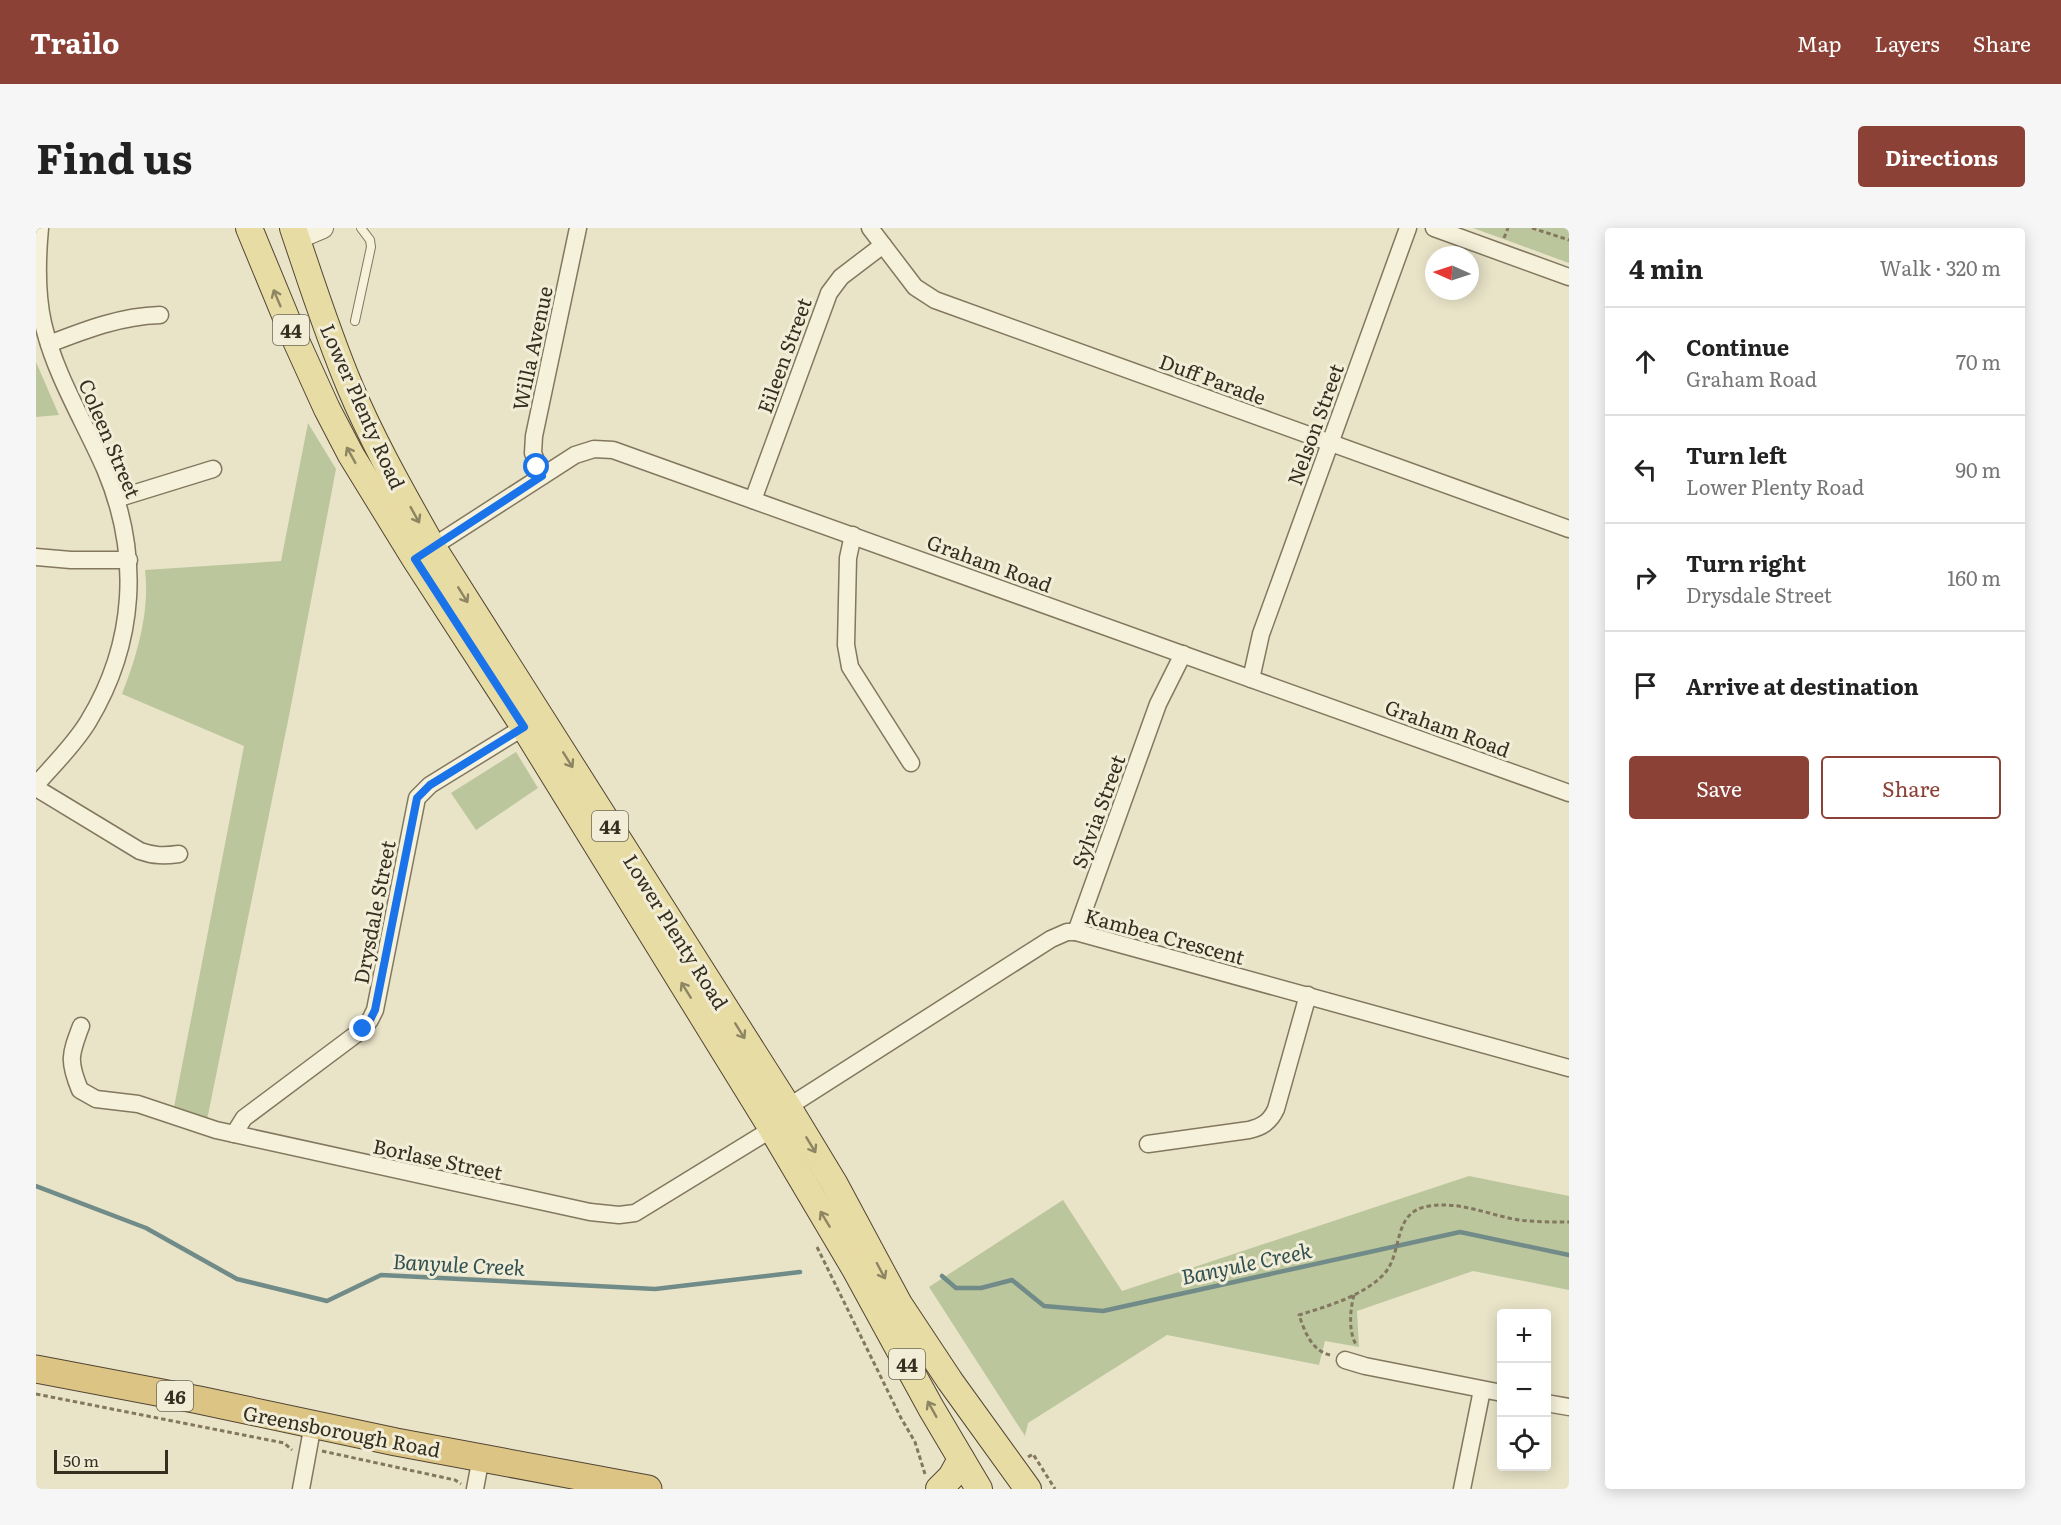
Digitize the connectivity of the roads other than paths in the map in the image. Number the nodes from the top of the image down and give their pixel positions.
1 (40, 228) edge
2 (323, 228) edge
3 (361, 228) edge
4 (579, 228) edge
5 (870, 228) edge
6 (1408, 228) edge
7 (1434, 228) edge
8 (295, 233) edge
9 (253, 239) edge
10 (883, 245) junction
11 (1569, 277) edge
12 (160, 315) dead end
13 (355, 321) dead end
14 (50, 344) junction
15 (1330, 442) junction
16 (213, 469) dead end
17 (542, 476) junction
18 (116, 499) junction
19 (753, 500) junction
20 (1569, 529) edge
21 (853, 535) junction
22 (424, 552) junction
23 (36, 557) edge
24 (129, 560) junction
25 (1176, 651) junction
26 (1246, 677) junction
27 (524, 727) junction
28 (911, 763) dead end
29 (36, 787) edge
30 (1569, 793) edge
31 (179, 854) dead end
32 (1076, 932) junction
33 (1308, 995) junction
34 (81, 1026) dead end
35 (1569, 1068) edge
36 (788, 1107) junction
37 (772, 1129) junction
38 (234, 1134) junction
39 (1148, 1144) dead end
40 (1345, 1360) road end
41 (36, 1369) edge
42 (1482, 1390) junction
43 (1497, 1393) edge
44 (1551, 1403) edge
45 (1569, 1407) edge
46 (310, 1437) junction
47 (481, 1457) junction
48 (961, 1459) junction
49 (933, 1483) edge
50 (475, 1488) edge
51 (301, 1489) edge
52 (648, 1489) edge
53 (979, 1489) edge
54 (1028, 1489) edge
55 (1462, 1489) edge

1 - 14 street, Coleen Street
2 - 8 street
3 - 13 lane
4 - 17 street, Willa Avenue
5 - 10 street, Duff Parade
6 - 15 street, Nelson Street
7 - 11 street
8 - 9 main road
8 -> 22 main road, Lower Plenty Road / 44
22 -> 9 main road, Lower Plenty Road / 44
10 - 15 street, Duff Parade
10 - 19 street, Eileen Street
12 - 14 street
14 - 18 street, Coleen Street
15 - 20 street, Duff Parade
15 - 26 street, Nelson Street
16 - 18 street
17 - 19 street, Graham Road
17 - 22 street, Graham Road
18 - 24 street, Coleen Street
19 - 21 street, Graham Road
21 - 25 street, Graham Road
21 - 28 street
22 - 27 main road, Lower Plenty Road / 44
22 -> 36 main road, Lower Plenty Road / 44
23 - 24 street
24 - 29 street, Coleen Street
25 - 26 street, Graham Road
25 - 32 street, Sylvia Street
26 - 30 street, Graham Road
37 -> 27 main road, Lower Plenty Road / 44
27 - 38 street, Drysdale Street
29 - 31 street
32 - 33 street, Kambea Crescent
32 - 36 street, Kambea Crescent
33 - 35 street, Kambea Crescent
33 - 39 street
34 - 38 street, Borlase Street
36 -> 54 main road, Lower Plenty Road / 44
37 - 38 street, Borlase Street
48 -> 37 main road, Lower Plenty Road / 44
40 - 42 street
41 - 46 highway, Greensborough Road / 46
42 - 43 street
42 - 55 street
44 - 45 street
46 - 47 highway, Greensborough Road / 46
46 - 51 street
47 - 50 street
47 - 52 highway, Greensborough Road / 46
48 - 49 main road
48 - 53 main road, Lower Plenty Road / 44

